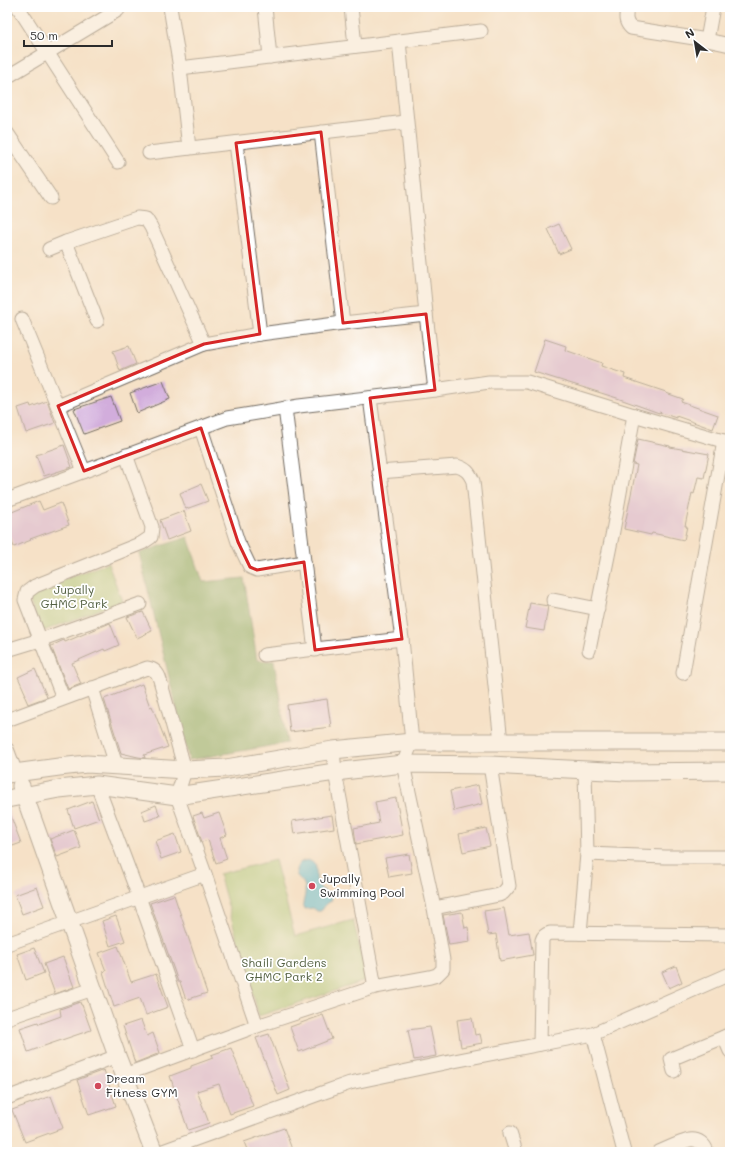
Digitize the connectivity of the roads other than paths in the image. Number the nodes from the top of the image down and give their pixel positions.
1 (18, 7) edge
2 (116, 7) edge
3 (170, 7) edge
4 (265, 7) edge
5 (351, 7) edge
6 (627, 7) edge
7 (713, 7) edge
8 (481, 31) dead end
9 (707, 40) junction
10 (399, 41) junction
11 (730, 45) edge
12 (355, 46) junction
13 (47, 53) junction
14 (270, 57) junction
15 (180, 68) junction
16 (7, 76) edge
17 (406, 122) junction
18 (321, 132) junction
19 (7, 133) edge
20 (236, 143) junction
21 (189, 148) junction
22 (150, 153) dead end
23 (118, 162) dead end
24 (50, 198) dead end
25 (66, 242) junction
26 (49, 249) dead end
27 (426, 314) junction
28 (22, 319) dead end
29 (97, 321) dead end
30 (343, 323) junction
31 (260, 334) junction
32 (204, 344) junction
33 (435, 390) junction
34 (370, 398) junction
35 (58, 406) junction
36 (286, 408) junction
37 (634, 415) junction
38 (201, 428) junction
39 (727, 442) edge
40 (126, 455) junction
41 (84, 471) junction
42 (379, 472) junction
43 (7, 500) edge
44 (304, 562) junction
45 (553, 600) dead end
46 (140, 604) dead end
47 (598, 609) junction
48 (402, 639) junction
49 (40, 640) junction
50 (7, 650) edge
51 (315, 650) junction
52 (589, 650) dead end
53 (264, 655) dead end
54 (683, 673) dead end
55 (92, 688) junction
56 (63, 698) junction
57 (7, 720) edge
58 (412, 742) junction
59 (501, 742) junction
60 (730, 742) edge
61 (7, 749) edge
62 (333, 750) junction
63 (403, 764) junction
64 (490, 765) junction
65 (116, 766) junction
66 (185, 770) junction
67 (585, 770) junction
68 (730, 771) edge
69 (335, 772) junction
70 (11, 774) edge
71 (97, 785) junction
72 (25, 796) junction
73 (177, 796) junction
74 (7, 799) edge
75 (586, 854) junction
76 (730, 857) edge
77 (205, 874) junction
78 (139, 897) junction
79 (434, 908) junction
80 (69, 923) junction
81 (580, 934) junction
82 (730, 935) edge
83 (7, 944) edge
84 (730, 974) edge
85 (375, 987) junction
86 (93, 989) junction
87 (7, 1018) edge
88 (257, 1026) junction
89 (594, 1034) junction
90 (727, 1035) edge
91 (540, 1044) junction
92 (193, 1050) junction
93 (730, 1051) edge
94 (117, 1056) junction
95 (674, 1071) dead end
96 (124, 1075) junction
97 (7, 1098) edge
98 (510, 1133) dead end
99 (154, 1152) edge
100 (160, 1152) edge
101 (516, 1152) edge
102 (624, 1152) edge
103 (659, 1152) edge
104 (707, 1152) edge

1 - 13 street
2 - 13 street
3 - 15 street
4 - 14 street
5 - 12 street
6 - 9 street
7 - 9 street
8 - 10 street
9 - 11 street
10 - 12 street
10 - 17 street
12 - 14 street
13 - 16 street
13 - 23 street
14 - 15 street
15 - 21 street
17 - 18 street
17 - 27 street
18 - 20 street
18 - 30 street
19 - 24 street
20 - 21 street
20 - 31 street
21 - 22 street
25 - 26 street
25 - 29 street
25 - 32 street
27 - 30 street
27 - 33 street
28 - 35 street
30 - 31 street
31 - 32 street
32 - 35 street
33 - 34 street
33 - 37 street
34 - 36 street
34 - 42 street
35 - 41 street
36 - 38 street
36 - 44 street
37 - 39 street
37 - 47 street
38 - 40 street
38 - 44 street
39 - 54 street
40 - 41 street
40 - 49 street
41 - 43 street
42 - 48 street
42 - 59 street
44 - 51 street
45 - 47 street
46 - 49 street
47 - 52 street
48 - 51 street
48 - 58 street
49 - 50 street
49 - 56 street
51 - 53 street
55 - 56 street
55 - 65 street
55 - 66 street
56 - 57 street
58 - 59 street
58 - 62 street
58 - 63 street
59 - 60 street
61 - 70 street
62 - 66 street
62 - 69 street
63 - 64 street
63 - 69 street
63 - 79 street
64 - 67 street
64 - 79 street
65 - 66 street
65 - 70 street
66 - 73 street
67 - 68 street
67 - 75 street
69 - 73 street
69 - 85 street
70 - 72 street
71 - 72 street
71 - 73 street
71 - 78 street
72 - 74 street
72 - 80 street
73 - 77 street
75 - 76 street
75 - 81 street
77 - 78 street
77 - 88 street
78 - 80 street
78 - 92 street
79 - 85 street
80 - 83 street
80 - 86 street
81 - 82 street
81 - 91 street
84 - 89 street
85 - 88 street
86 - 87 street
86 - 94 street
88 - 92 street
89 - 91 street
89 - 102 street
90 - 93 street
90 - 95 street
91 - 100 street
92 - 96 street
94 - 96 street
94 - 97 street
96 - 99 street
98 - 101 street
103 - 104 street

